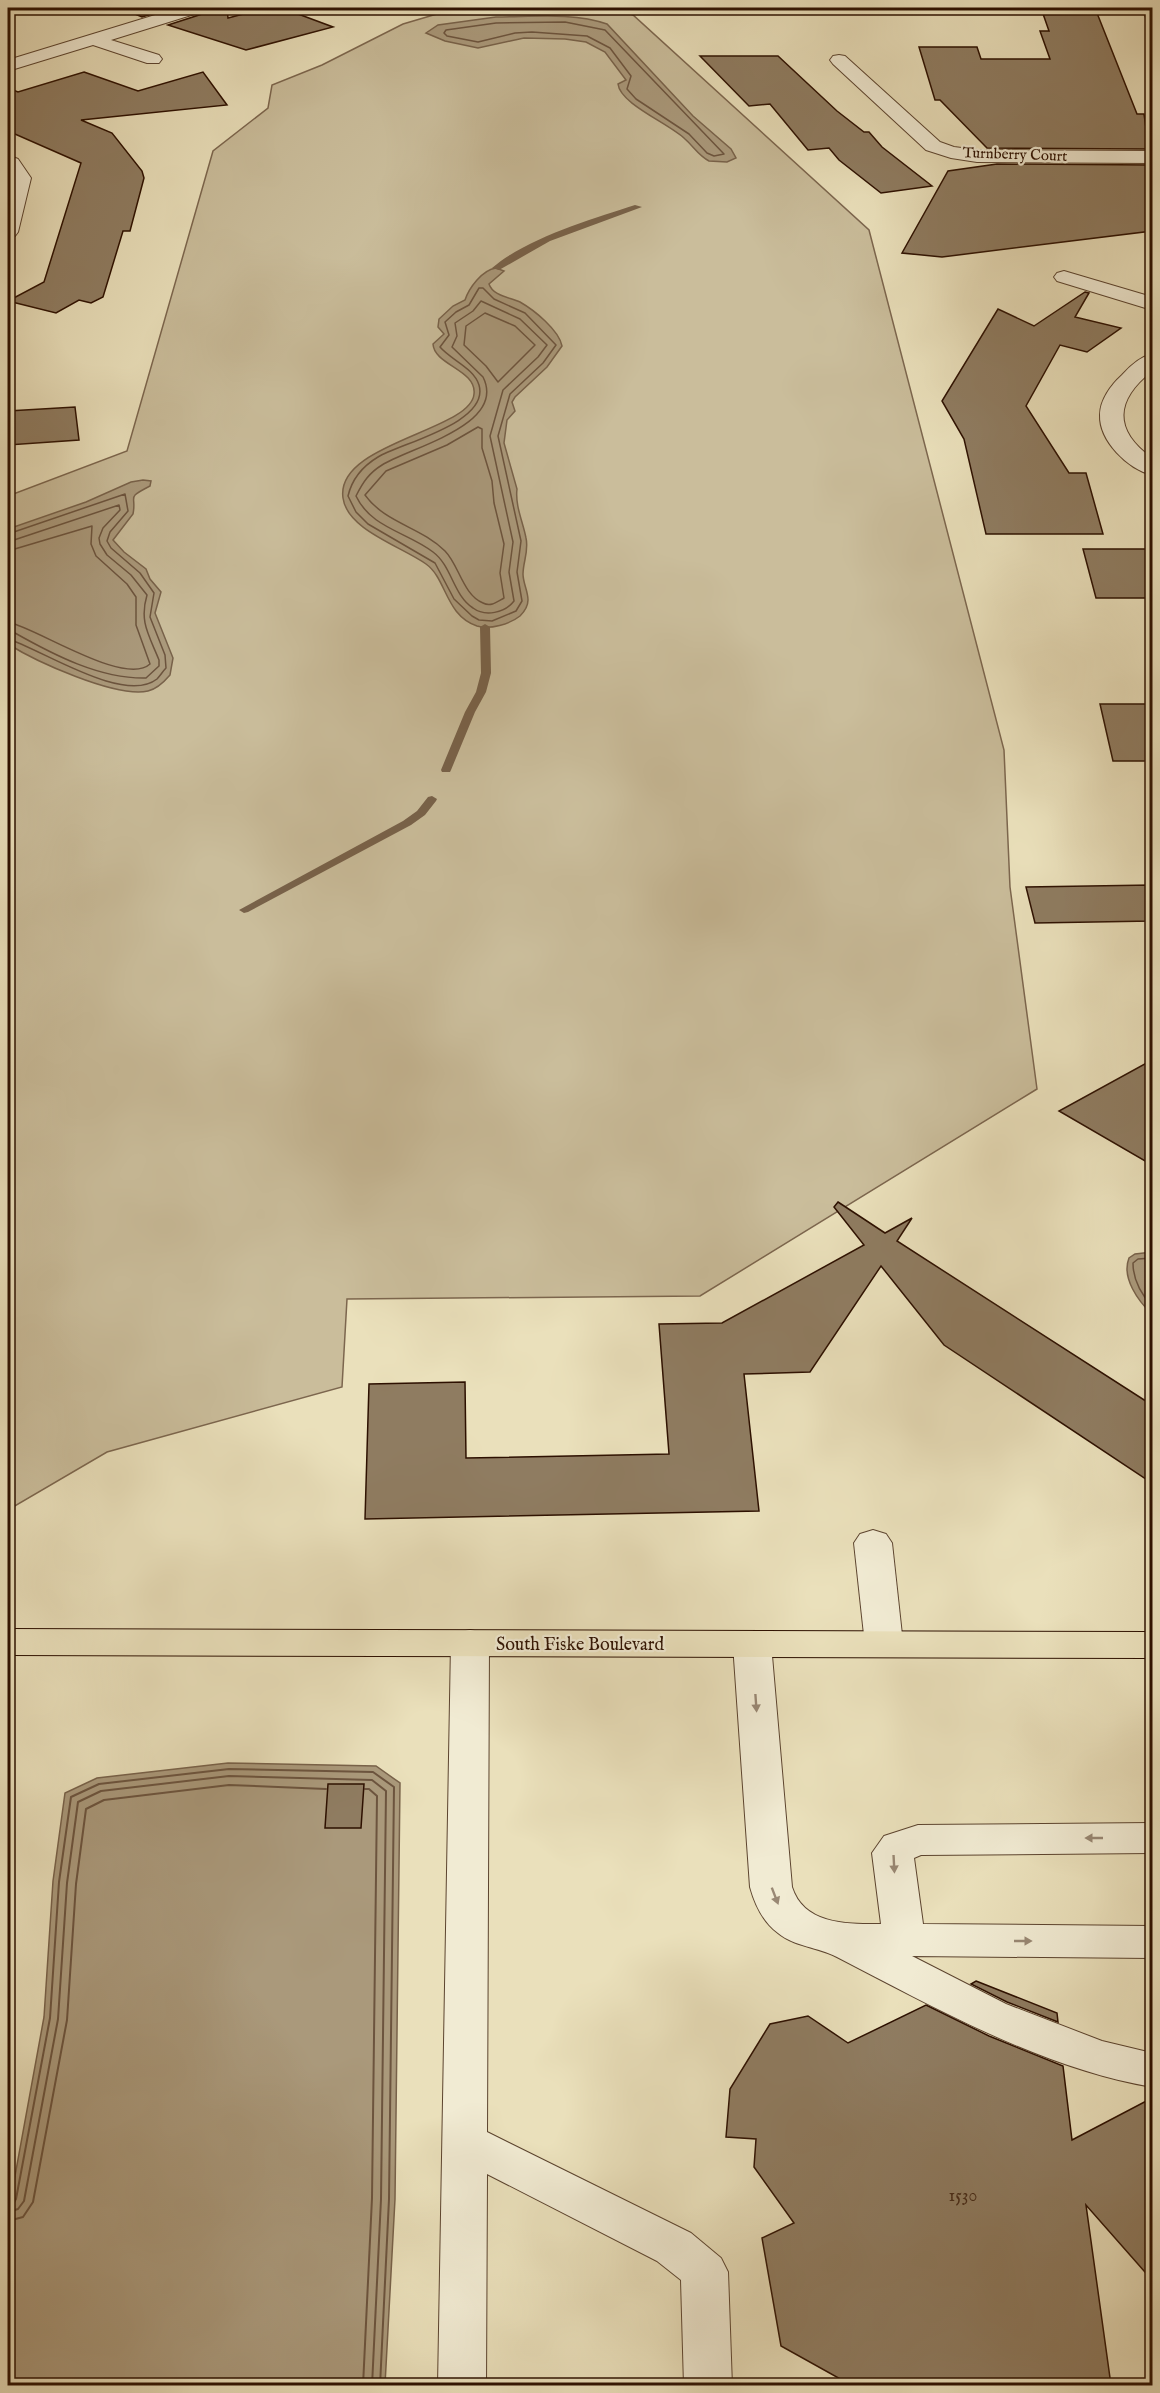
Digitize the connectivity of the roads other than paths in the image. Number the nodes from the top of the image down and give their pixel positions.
1 (195, 8) edge
2 (1149, 8) edge
3 (1152, 14) edge
4 (94, 40) junction
5 (153, 59) dead end
6 (839, 60) dead end
7 (8, 66) edge
8 (1152, 157) edge
9 (8, 161) edge
10 (8, 232) edge
11 (1064, 277) dead end
12 (1152, 304) edge
13 (1152, 361) edge
14 (1152, 468) edge
15 (873, 1543) dead end
16 (8, 1642) edge
17 (470, 1643) junction
18 (752, 1644) junction
19 (884, 1644) junction
20 (1152, 1645) edge
21 (1152, 1838) edge
22 (839, 1939) junction
23 (904, 1940) junction
24 (1152, 1942) edge
25 (1152, 2070) edge
26 (464, 2141) junction
27 (462, 2385) edge
28 (708, 2385) edge

1 - 4 street
2 - 3 street
4 - 5 street
4 - 7 street
6 - 8 street, Turnberry Court
9 - 10 street
11 - 12 street
13 - 14 street
15 - 19 street
16 - 17 main road, South Fiske Boulevard
17 - 18 main road, South Fiske Boulevard
17 - 26 street
18 - 19 main road, South Fiske Boulevard
18 -> 22 street
19 - 20 main road, South Fiske Boulevard
21 -> 23 street
22 - 23 street
22 - 25 street
23 -> 24 street
26 - 27 street
26 - 28 street

